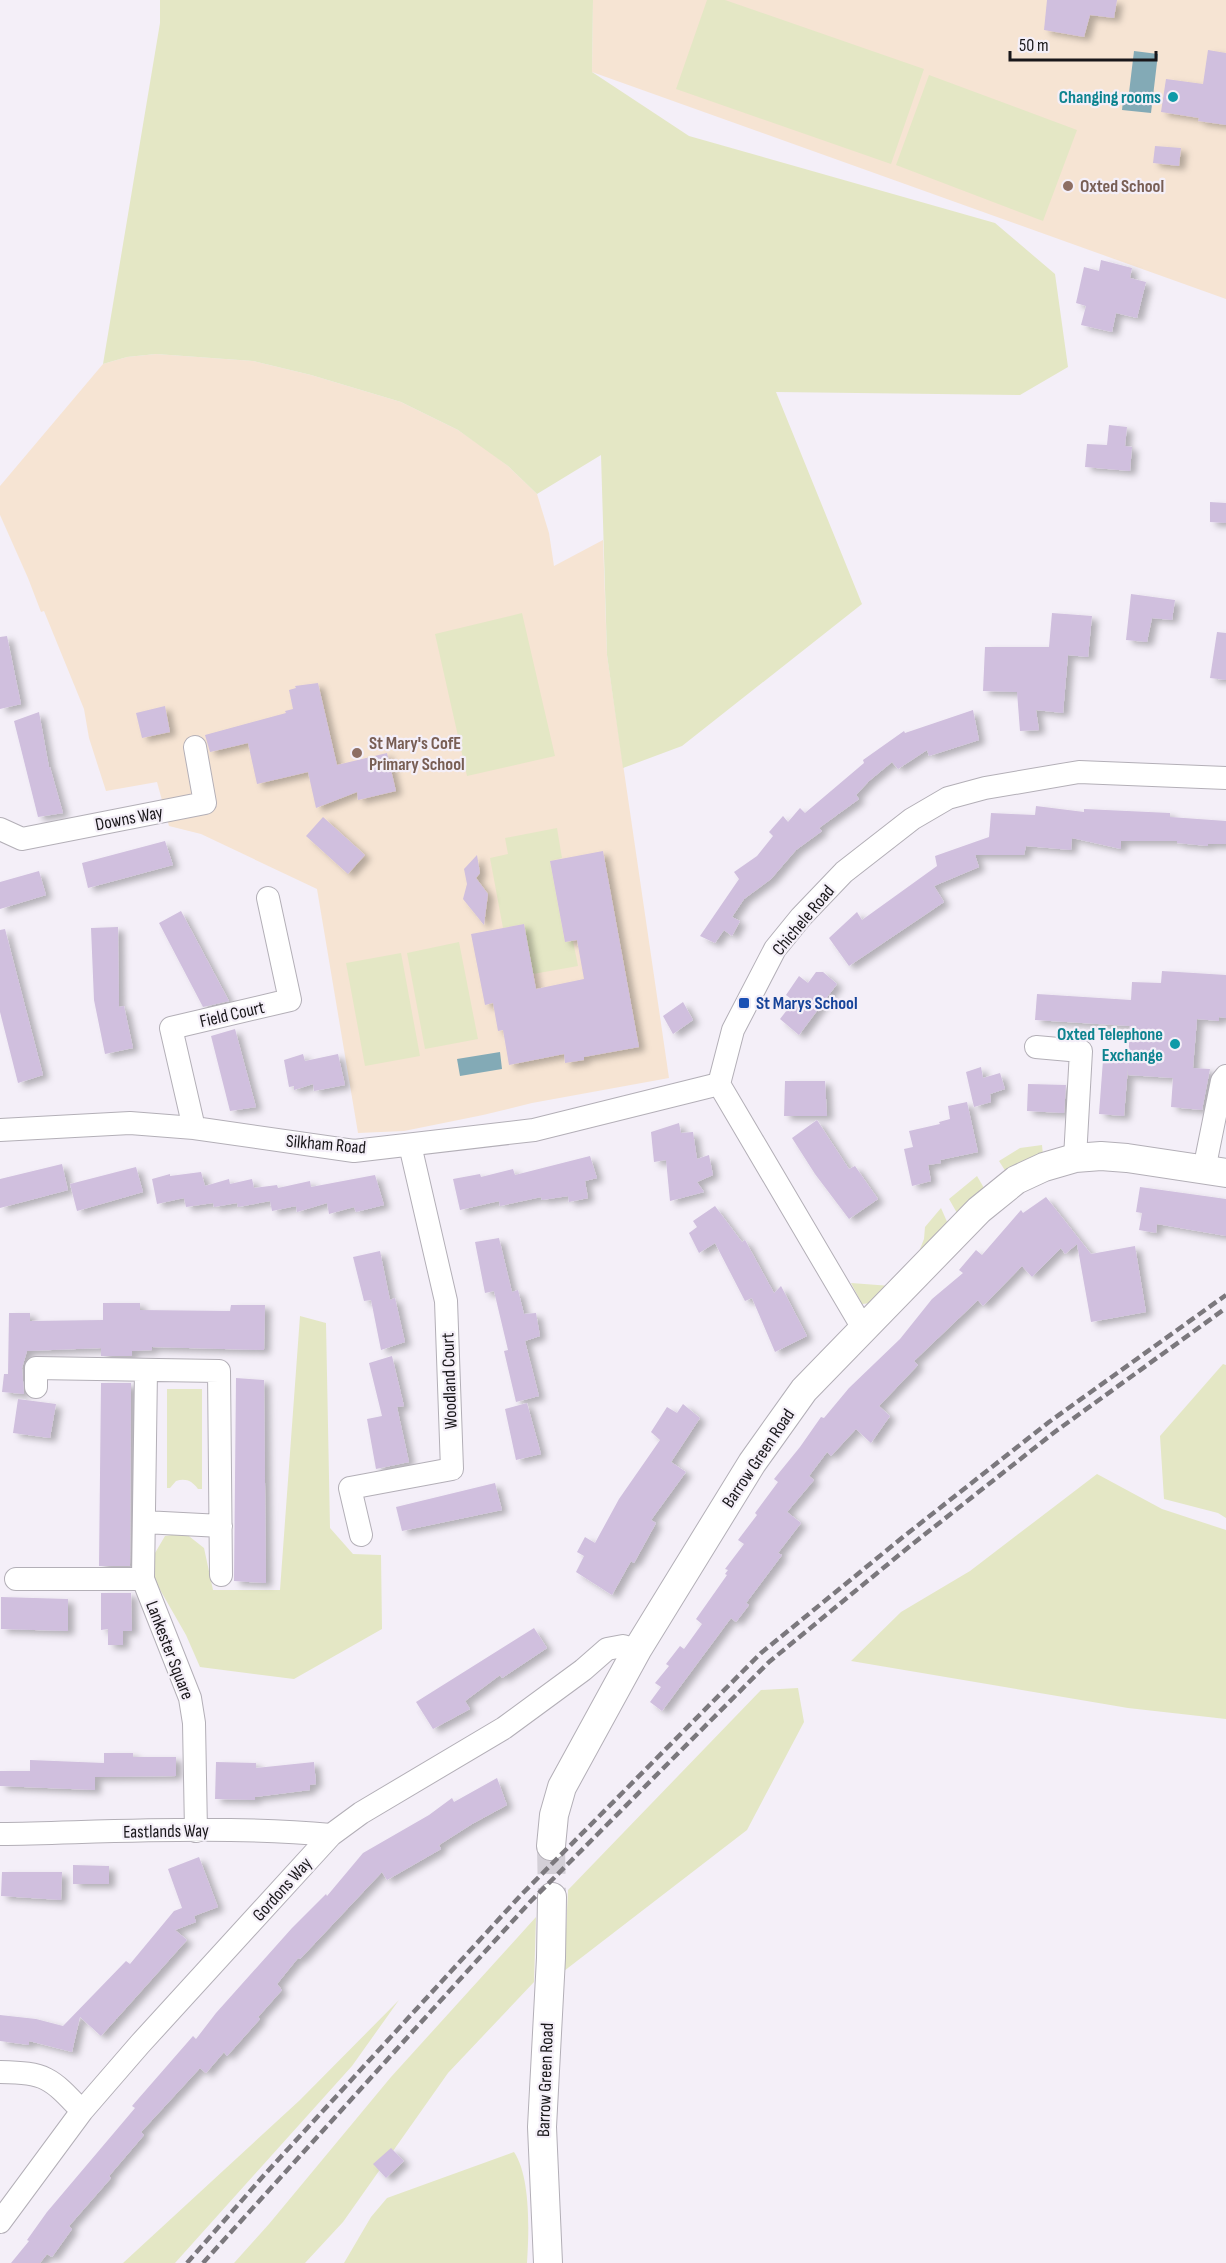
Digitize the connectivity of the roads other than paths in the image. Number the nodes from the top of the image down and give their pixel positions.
1 (195, 747) dead end
2 (1226, 778) edge
3 (0, 829) edge
4 (268, 898) dead end
5 (1036, 1047) dead end
6 (1226, 1076) edge
7 (718, 1084) junction
8 (194, 1128) junction
9 (0, 1130) edge
10 (410, 1145) junction
11 (1075, 1158) junction
12 (1215, 1172) edge
13 (864, 1330) junction
14 (146, 1370) junction
15 (36, 1387) dead end
16 (144, 1522) junction
17 (221, 1526) junction
18 (361, 1535) dead end
19 (221, 1575) dead end
20 (16, 1579) dead end
21 (143, 1579) junction
22 (637, 1650) junction
23 (196, 1831) junction
24 (0, 1834) edge
25 (331, 1835) junction
26 (551, 1846) tunnel mouth
27 (552, 1897) tunnel mouth
28 (0, 2072) edge
29 (82, 2111) junction
30 (0, 2222) edge
31 (548, 2263) edge

1 - 3 street, Downs Way
2 - 7 street, Chichele Road
4 - 8 street, Field Court
5 - 11 street
6 - 12 street
7 - 10 street, Silkham Road
7 - 13 street
8 - 9 street, Silkham Road
8 - 10 street, Silkham Road
10 - 18 street, Woodland Court
11 - 12 street, Barrow Green Road
11 - 13 street, Barrow Green Road
13 - 22 street, Barrow Green Road
14 - 15 street
14 - 16 street, Lankester Square
14 - 17 street
16 - 17 street
16 - 21 street, Lankester Square
17 - 19 street
20 - 21 street, Lankester Square
21 - 23 street, Lankester Square
22 - 25 street, Gordons Way
22 - 26 street, Barrow Green Road
23 - 24 street, Eastlands Way
23 - 25 street, Eastlands Way
25 - 29 street, Gordons Way
27 - 31 street, Barrow Green Road
28 - 29 street
29 - 30 street, Gordons Way

